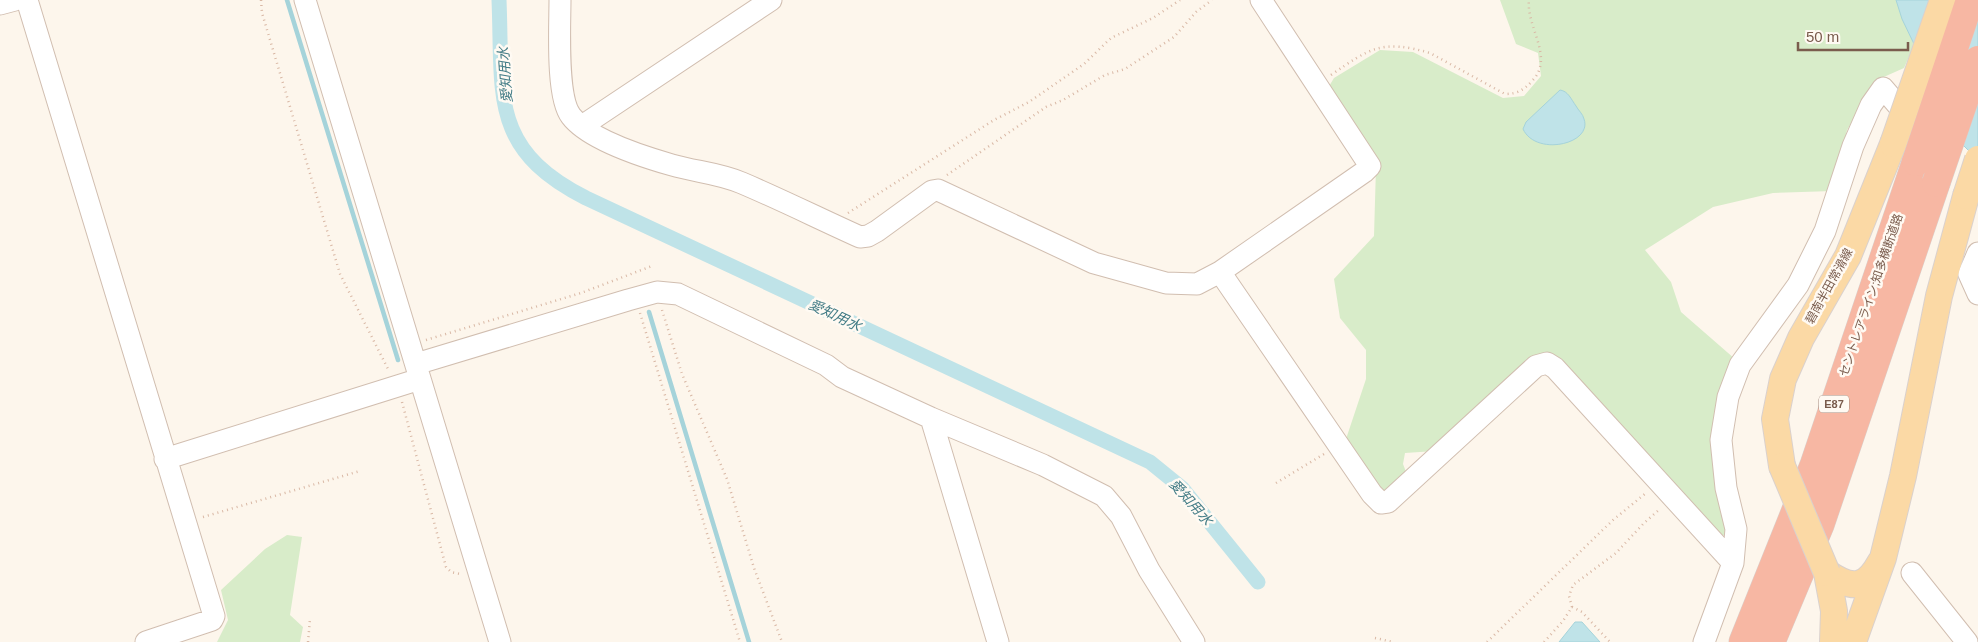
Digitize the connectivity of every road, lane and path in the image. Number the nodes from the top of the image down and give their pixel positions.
1 (15, 0) edge
2 (27, 0) edge
3 (261, 0) edge
4 (305, 0) edge
5 (560, 0) edge
6 (771, 0) edge
7 (1180, 0) edge
8 (1212, 0) edge
9 (1261, 0) edge
10 (1530, 0) edge
11 (1942, 0) edge
12 (1970, 0) edge
13 (0, 4) edge
14 (1978, 60) edge
15 (1317, 85) junction
16 (582, 126) junction
17 (1978, 159) edge
18 (938, 190) junction
19 (1972, 191) edge
20 (830, 224) junction
21 (1978, 253) edge
22 (652, 266) dead end
23 (1220, 272) junction
24 (657, 292) junction
25 (1978, 294) edge
26 (635, 298) junction
27 (415, 363) junction
28 (395, 387) junction
29 (931, 418) junction
30 (1340, 444) junction
31 (165, 459) junction
32 (360, 471) dead end
33 (1658, 482) junction
34 (1276, 483) dead end
35 (1673, 499) junction
36 (185, 522) junction
37 (1883, 558) junction
38 (1733, 563) junction
39 (1827, 573) junction
40 (1912, 574) dead end
41 (479, 576) junction
42 (1572, 607) junction
43 (310, 619) dead end
44 (1375, 638) dead end
45 (146, 642) edge
46 (308, 642) edge
47 (500, 642) edge
48 (740, 642) edge
49 (782, 642) edge
50 (998, 642) edge
51 (1194, 642) edge
52 (1393, 642) edge
53 (1487, 642) edge
54 (1544, 642) edge
55 (1610, 642) edge
56 (1704, 642) edge
57 (1743, 642) edge
58 (1771, 642) edge
59 (1833, 642) edge
60 (1853, 642) edge
61 (1967, 642) edge

1 - 13 street
2 - 31 street
3 - 28 path
4 - 27 street
5 - 16 street
6 - 16 street
7 - 20 path
8 - 18 path
9 - 15 street
10 - 15 path
11 - 39 main road, 碧南半田常滑線, bridge
12 - 57 highway, セントレアライン;知多横断道路 / E87, bridge
14 - 58 highway, セントレアライン;知多横断道路 / E87, bridge
15 - 23 street
16 - 20 street
17 - 19 main road, bridge
18 - 20 street
18 - 23 street
19 - 37 main road
19 - 38 street
21 - 25 street
22 - 27 path
23 - 30 street
24 - 26 street
24 - 29 street
24 - 49 path
26 - 27 street
26 - 48 path
27 - 28 street
27 - 41 street
28 - 31 street
28 - 41 path
29 - 50 street
29 - 51 street
30 - 33 street
30 - 34 path
31 - 36 street
32 - 36 path
33 - 35 street
33 - 53 path
35 - 38 street
35 - 42 path
36 - 45 street
37 - 39 main road
37 - 60 main road
38 - 56 street
39 - 59 main road, 碧南半田常滑線
40 - 61 street
41 - 47 street
42 - 54 path
42 - 55 path
43 - 46 path
44 - 52 path

